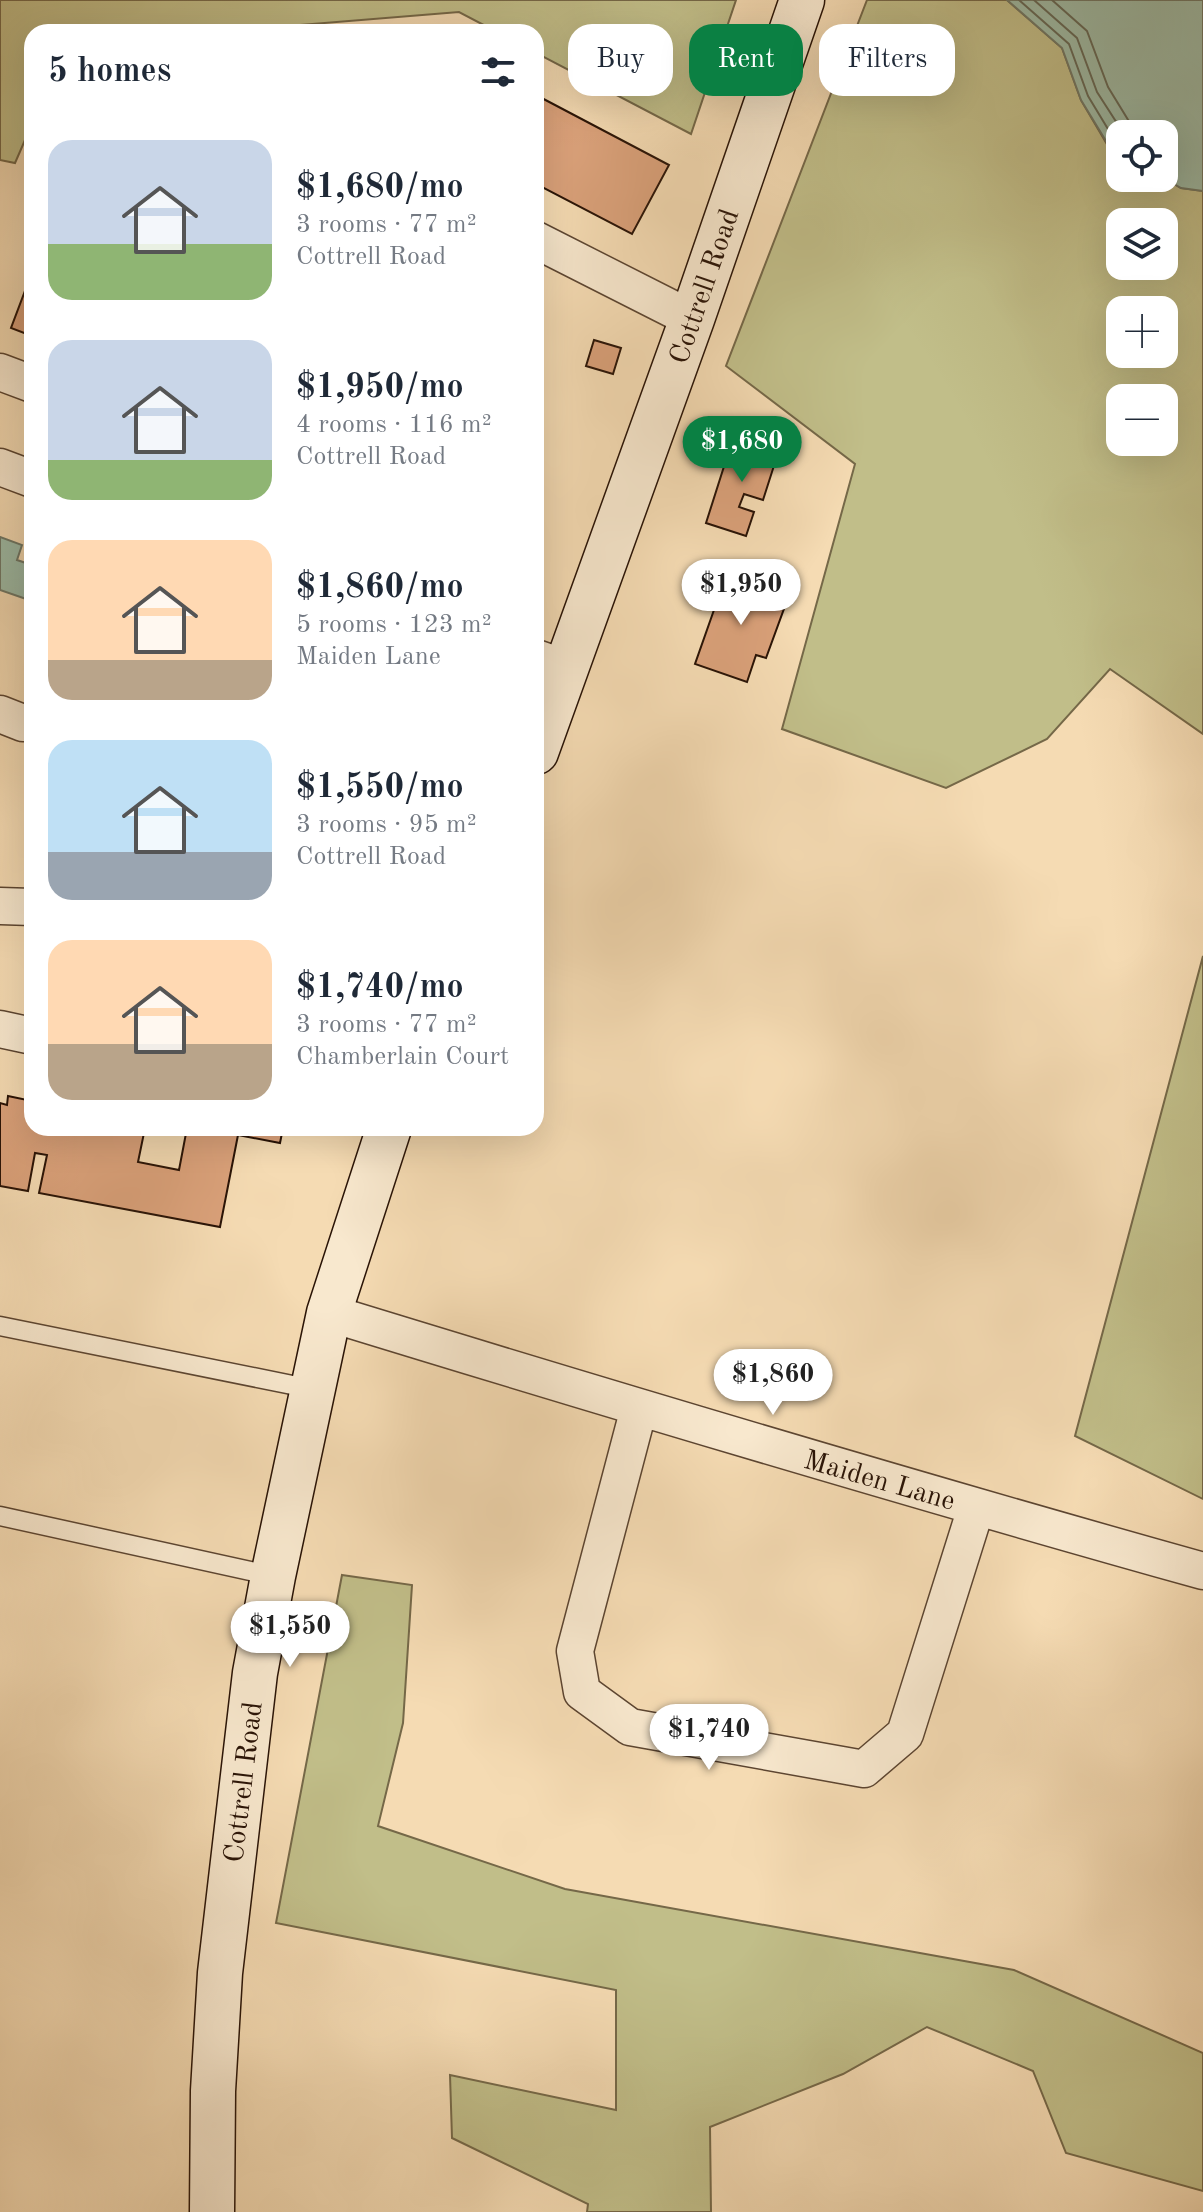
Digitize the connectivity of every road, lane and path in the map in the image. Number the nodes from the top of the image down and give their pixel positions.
1 (802, 0) edge
2 (544, 244) edge
3 (692, 319) junction
4 (0, 372) edge
5 (24, 381) edge
6 (0, 467) edge
7 (24, 476) edge
8 (550, 663) edge
9 (544, 701) edge
10 (0, 906) edge
11 (24, 907) edge
12 (0, 1029) edge
13 (24, 1034) edge
14 (386, 1136) edge
15 (329, 1313) junction
16 (0, 1326) edge
17 (312, 1389) junction
18 (639, 1408) junction
19 (976, 1508) junction
20 (0, 1516) edge
21 (1203, 1571) edge
22 (273, 1576) junction
23 (212, 2212) edge

1 - 3 street, Cottrell Road
2 - 3 street
3 - 8 street, Cottrell Road
4 - 5 street
6 - 7 street
8 - 9 street, Cottrell Road
10 - 11 street
12 - 13 street
14 - 15 street, Cottrell Road
15 - 17 street, Cottrell Road
15 - 18 street, Maiden Lane
16 - 17 lane
17 - 22 street, Cottrell Road
18 - 19 street, Maiden Lane
18 - 19 street
19 - 21 street, Maiden Lane
20 - 22 lane
22 - 23 street, Cottrell Road

